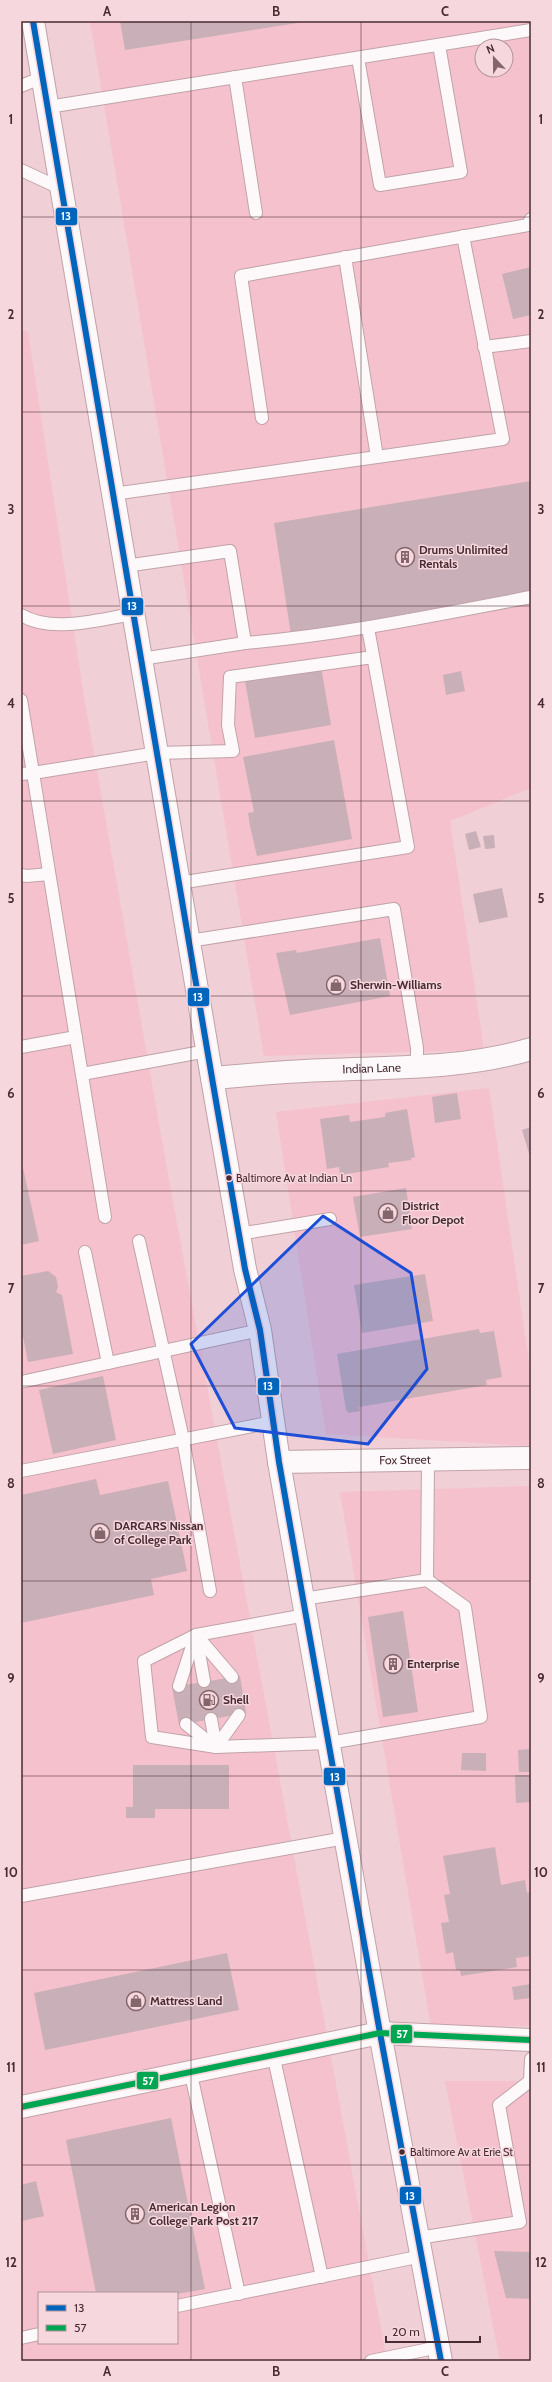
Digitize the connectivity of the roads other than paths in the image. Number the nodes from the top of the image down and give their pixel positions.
1 (33, 21) edge
2 (531, 30) edge
3 (439, 45) junction
4 (358, 58) junction
5 (43, 77) junction
6 (234, 77) junction
7 (21, 86) edge
8 (48, 107) junction
9 (21, 170) edge
10 (62, 189) junction
11 (256, 213) dead end
12 (531, 219) edge
13 (463, 236) junction
14 (345, 258) junction
15 (531, 341) edge
16 (484, 347) junction
17 (262, 418) dead end
18 (376, 457) junction
19 (113, 494) junction
20 (125, 566) junction
21 (531, 597) edge
22 (134, 614) junction
23 (21, 615) edge
24 (368, 628) junction
25 (245, 643) junction
26 (373, 657) junction
27 (141, 659) junction
28 (21, 700) edge
29 (157, 753) junction
30 (27, 774) edge
31 (49, 874) junction
32 (21, 875) edge
33 (179, 883) junction
34 (189, 941) junction
35 (76, 1037) junction
36 (21, 1047) edge
37 (531, 1049) edge
38 (207, 1051) junction
39 (417, 1067) junction
40 (82, 1074) junction
41 (212, 1078) junction
42 (105, 1217) dead end
43 (330, 1219) dead end
44 (239, 1234) junction
45 (139, 1241) dead end
46 (85, 1252) dead end
47 (260, 1330) junction
48 (163, 1352) junction
49 (108, 1364) junction
50 (21, 1382) edge
51 (273, 1422) junction
52 (183, 1439) junction
53 (531, 1458) edge
54 (428, 1459) junction
55 (279, 1462) junction
56 (21, 1471) edge
57 (427, 1580) junction
58 (210, 1591) dead end
59 (304, 1607) junction
60 (196, 1635) junction
61 (232, 1677) dead end
62 (204, 1681) dead end
63 (179, 1686) dead end
64 (238, 1715) dead end
65 (211, 1719) dead end
66 (186, 1724) dead end
67 (329, 1743) junction
68 (216, 1747) junction
69 (345, 1838) junction
70 (21, 1896) edge
71 (380, 2033) junction
72 (531, 2040) edge
73 (273, 2054) junction
74 (531, 2059) edge
75 (190, 2070) junction
76 (21, 2107) edge
77 (420, 2247) junction
78 (322, 2276) junction
79 (240, 2294) junction
80 (178, 2306) edge
81 (38, 2334) edge
82 (21, 2338) edge
83 (440, 2354) edge
84 (371, 2361) edge

1 - 5 main road
2 - 3 lane
3 - 4 lane
3 - 4 lane
4 - 6 lane
5 - 7 lane
5 - 8 main road
6 - 8 lane
6 - 11 lane
8 - 10 main road
9 - 10 lane
10 - 19 main road
12 - 13 lane
13 - 14 lane
13 - 16 lane
14 - 17 lane
14 - 18 lane
15 - 16 lane
16 - 18 lane
18 - 19 lane
19 - 20 main road
20 - 22 main road
20 - 25 lane
21 - 24 lane
22 - 23 lane
22 - 27 main road
24 - 25 lane
24 - 26 lane
25 - 27 lane
26 - 29 lane
26 - 33 lane
27 - 29 main road
28 - 30 lane
29 - 30 lane
29 - 33 main road
30 - 31 lane
31 - 32 lane
31 - 35 lane
33 - 34 main road
34 - 38 main road
34 - 39 lane
35 - 36 lane
35 - 40 lane
37 - 39 main road, Indian Lane
38 - 40 lane
38 - 41 main road
39 - 41 main road, Indian Lane
40 - 42 lane
41 - 44 main road
43 - 44 lane
44 - 47 main road
45 - 48 lane
46 - 49 lane
47 - 48 lane
47 - 51 main road
48 - 49 lane
48 - 52 lane
49 - 50 lane
51 - 52 lane
51 - 55 main road
52 - 56 lane
52 - 58 lane
53 - 54 main road, Fox Street
54 - 55 main road, Fox Street
54 - 57 lane
55 - 59 main road
57 - 59 lane
57 - 67 lane
59 - 60 lane
59 - 67 main road
60 - 61 lane
60 - 62 lane
60 - 63 lane
60 - 68 lane
64 - 68 lane
65 - 68 lane
66 - 68 lane
67 - 68 lane
67 - 69 main road
69 - 70 lane
69 - 71 main road
71 - 72 main road
71 - 73 main road
71 - 77 main road
73 - 75 main road
73 - 78 lane
74 - 77 lane
75 - 76 main road
75 - 79 lane
77 - 78 lane
77 - 83 main road
78 - 79 lane
79 - 80 lane
81 - 82 lane
83 - 84 lane

